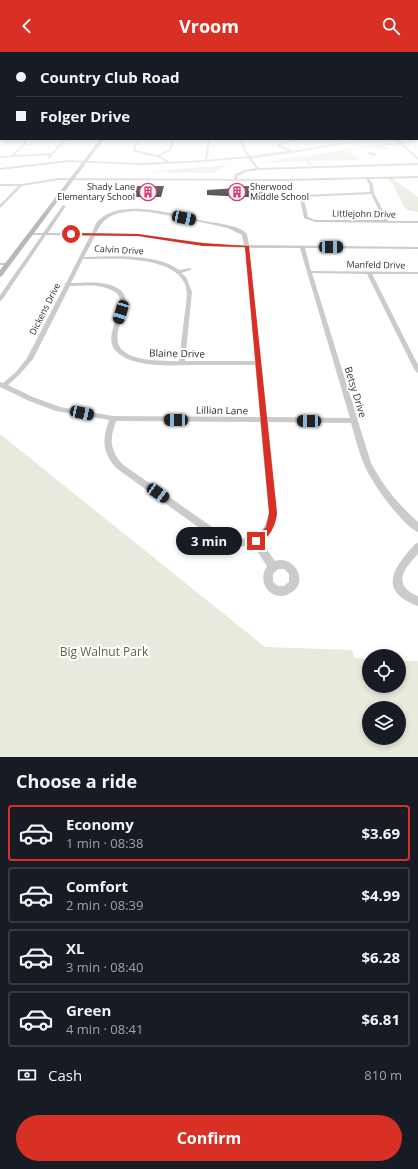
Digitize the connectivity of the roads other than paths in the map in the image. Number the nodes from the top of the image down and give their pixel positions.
1 (25, 156) edge
2 (50, 156) edge
3 (90, 156) edge
4 (157, 156) edge
5 (207, 156) edge
6 (258, 156) edge
7 (375, 156) edge
8 (0, 157) edge
9 (10, 157) joint
10 (249, 157) junction
11 (206, 160) junction
12 (86, 161) junction
13 (52, 163) junction
14 (169, 163) junction
15 (418, 164) edge
16 (386, 165) junction
17 (0, 169) edge
18 (258, 169) junction
19 (418, 177) edge
20 (367, 178) junction
21 (72, 179) junction
22 (235, 180) junction
23 (0, 185) edge
24 (22, 185) junction
25 (372, 193) junction
26 (64, 206) dead end
27 (0, 207) edge
28 (387, 222) junction
29 (418, 222) edge
30 (31, 234) junction
31 (44, 234) junction
32 (93, 235) junction
33 (247, 246) junction
34 (302, 246) junction
35 (418, 248) edge
36 (82, 258) junction
37 (0, 264) edge
38 (8, 264) junction
39 (190, 269) dead end
40 (178, 272) junction
41 (309, 272) junction
42 (368, 273) junction
43 (418, 273) edge
44 (0, 275) edge
45 (67, 284) junction
46 (0, 299) edge
47 (182, 363) junction
48 (259, 363) junction
49 (418, 371) edge
50 (2, 385) edge
51 (113, 418) junction
52 (264, 420) junction
53 (354, 421) junction
54 (418, 528) edge
55 (256, 541) junction
56 (418, 547) edge
57 (273, 566) dead end
58 (418, 601) edge

1 - 9 street
2 - 13 street
3 - 12 main road
4 - 14 street
5 - 11 street
6 - 10 street
7 - 16 street
8 - 9 street
10 - 11 street
10 - 18 street
11 - 14 street
12 - 13 street
12 - 14 street
12 - 21 main road
13 - 17 street
15 - 16 street
16 - 18 street
18 - 22 street
19 - 20 street
20 - 22 street
20 - 25 street
21 - 22 street
21 - 24 street
21 - 30 main road
23 - 24 street
24 - 27 street
25 - 28 street
25 - 28 street, Littlejohn Drive
26 - 31 street
28 - 29 street, Littlejohn Drive
30 - 31 street
30 - 38 main road
31 - 32 street
31 - 46 street
32 - 33 street
32 - 33 street, Dickens Drive
32 - 36 street, Dickens Drive
33 - 34 street
33 - 48 street
34 - 35 street
34 - 41 street, Betsy Drive
36 - 40 street, Calvin Drive
36 - 45 street, Dickens Drive
37 - 38 street
38 - 44 main road
39 - 40 street
40 - 47 street
41 - 42 street, Manfeld Drive
41 - 53 street, Betsy Drive
42 - 43 street, Manfeld Drive
42 - 49 street
45 - 47 street, Blaine Drive
45 - 50 street, Dickens Drive
47 - 48 street, Blaine Drive
48 - 52 street
50 - 51 street, Lillian Lane
51 - 52 street, Lillian Lane
51 - 55 street
52 - 53 street, Lillian Lane
52 - 55 street
53 - 54 street, Betsy Drive
55 - 57 street
56 - 58 street

